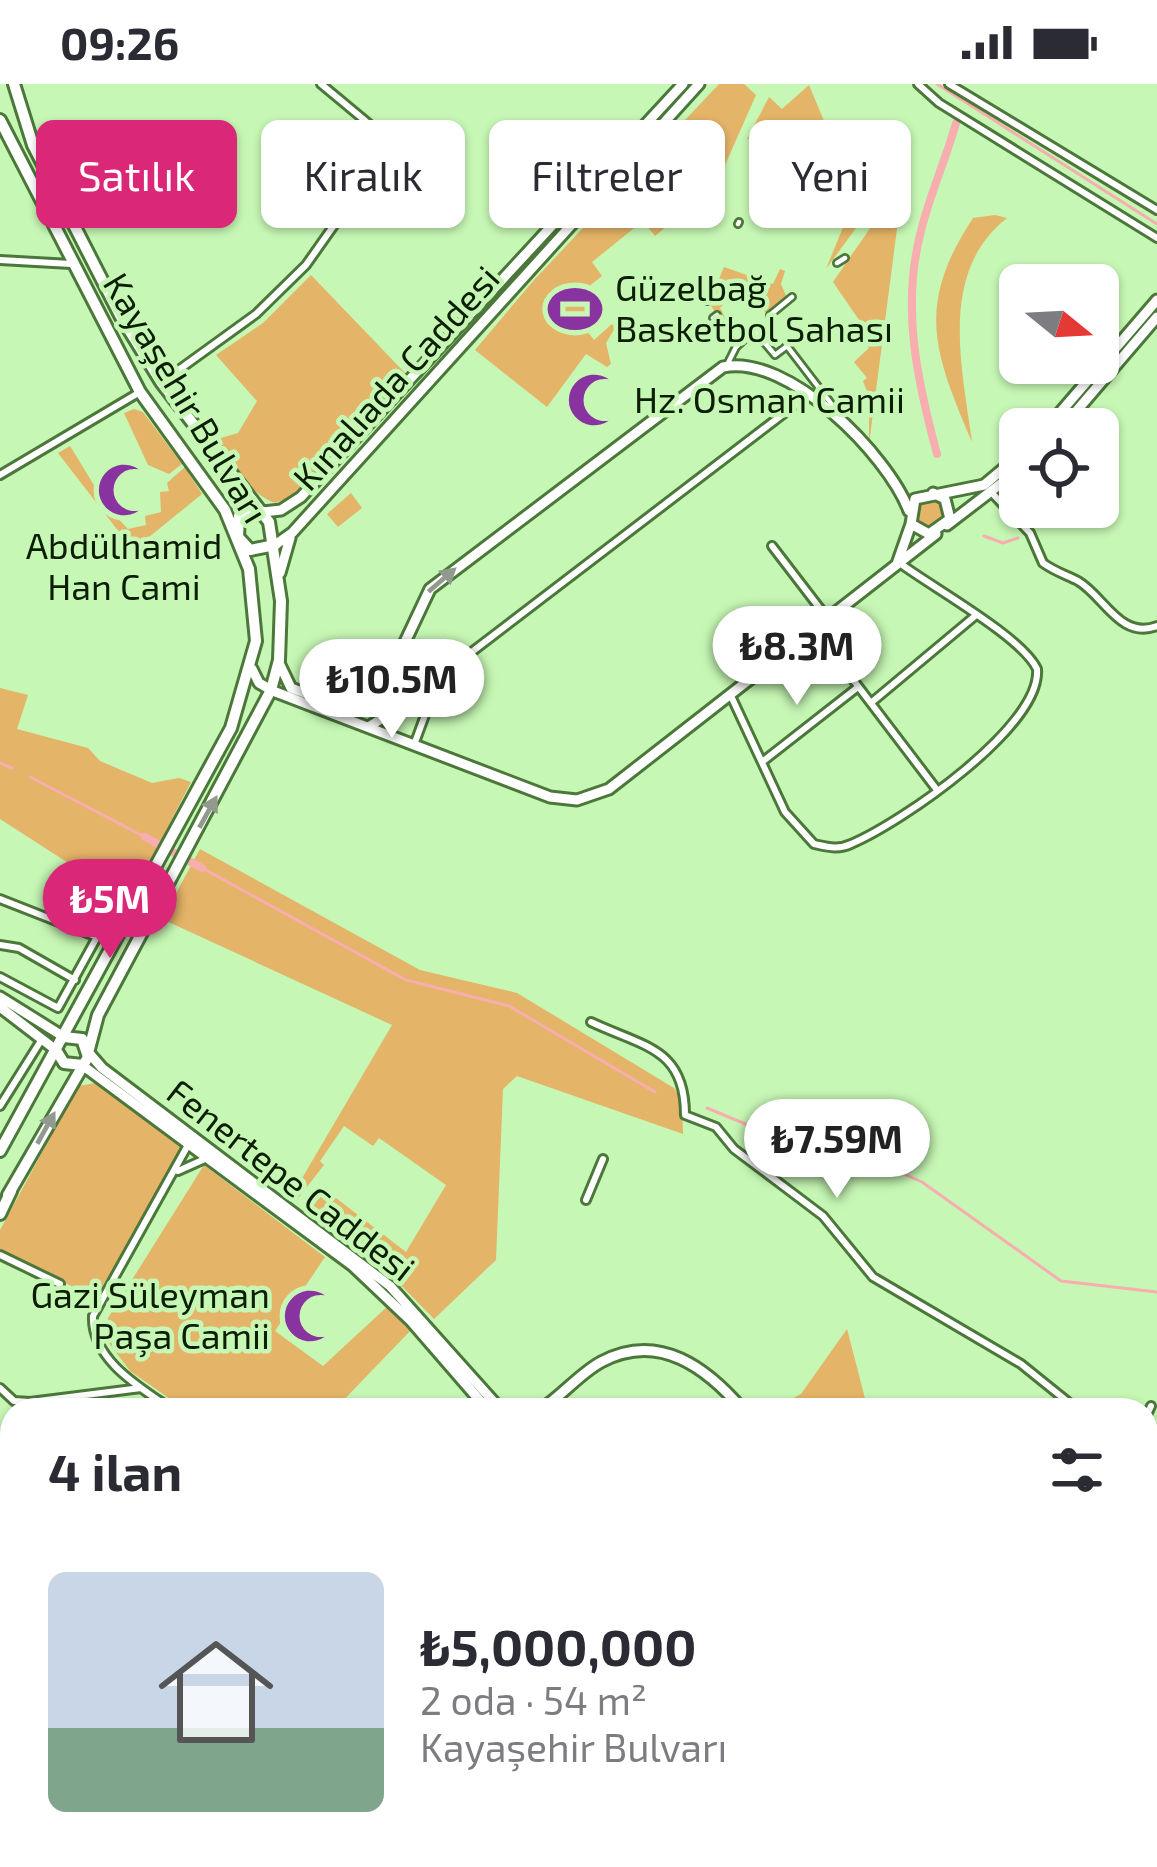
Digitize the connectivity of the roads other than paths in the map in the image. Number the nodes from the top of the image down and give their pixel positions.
1 (14, 84) edge
2 (321, 84) edge
3 (682, 84) edge
4 (699, 84) edge
5 (918, 84) edge
6 (949, 84) edge
7 (0, 120) edge
8 (1157, 210) edge
9 (1157, 238) edge
10 (844, 258) dead end
11 (0, 260) edge
12 (837, 263) dead end
13 (71, 264) junction
14 (711, 289) dead end
15 (792, 297) dead end
16 (707, 301) dead end
17 (1157, 301) edge
18 (770, 315) dead end
19 (121, 317) junction
20 (1157, 317) edge
21 (104, 326) junction
22 (727, 335) dead end
23 (736, 347) junction
24 (1119, 352) edge
25 (1119, 357) edge
26 (726, 367) junction
27 (161, 382) junction
28 (1093, 384) edge
29 (1095, 384) edge
30 (819, 388) junction
31 (140, 392) junction
32 (808, 395) junction
33 (1068, 408) edge
34 (1076, 408) edge
35 (836, 410) dead end
36 (182, 411) junction
37 (162, 425) junction
38 (999, 472) edge
39 (0, 475) edge
40 (999, 486) edge
41 (933, 493) junction
42 (991, 493) junction
43 (249, 494) junction
44 (280, 510) junction
45 (909, 511) junction
46 (263, 512) junction
47 (911, 524) junction
48 (947, 525) junction
49 (292, 533) junction
50 (936, 533) junction
51 (238, 537) junction
52 (275, 545) junction
53 (772, 546) dead end
54 (898, 566) junction
55 (279, 578) junction
56 (975, 616) junction
57 (829, 620) junction
58 (1157, 626) edge
59 (816, 631) junction
60 (279, 659) junction
61 (397, 659) junction
62 (251, 669) junction
63 (442, 675) junction
64 (858, 687) junction
65 (271, 690) junction
66 (285, 694) junction
67 (731, 696) junction
68 (871, 703) junction
69 (363, 706) junction
70 (263, 708) junction
71 (382, 711) junction
72 (365, 725) junction
73 (398, 739) junction
74 (414, 745) junction
75 (762, 763) junction
76 (938, 791) junction
77 (0, 899) edge
78 (0, 945) edge
79 (0, 977) edge
80 (75, 980) junction
81 (0, 998) edge
82 (0, 1007) edge
83 (591, 1022) dead end
84 (44, 1036) junction
85 (64, 1037) junction
86 (56, 1050) junction
87 (89, 1051) junction
88 (82, 1065) junction
89 (0, 1106) edge
90 (189, 1144) junction
91 (0, 1150) edge
92 (207, 1158) junction
93 (603, 1159) dead end
94 (178, 1171) junction
95 (586, 1200) dead end
96 (0, 1211) edge
97 (0, 1255) edge
98 (60, 1284) dead end
99 (142, 1388) junction
100 (62, 1398) edge
101 (156, 1398) edge
102 (478, 1398) edge
103 (490, 1398) edge
104 (556, 1398) edge
105 (731, 1398) edge
106 (1063, 1398) edge

1 - 19 main road, Kayaşehir Bulvarı
2 - 27 street
3 - 44 street, Kınalıada Caddesi
4 - 49 street, Kınalıada Caddesi
5 - 9 street
6 - 8 street
7 - 13 main road, Kayaşehir Bulvarı
10 - 12 street
11 - 13 street
13 - 21 main road, Kayaşehir Bulvarı
14 - 16 street
15 - 18 street
17 - 24 street
19 - 21 main road
19 - 27 main road, Kayaşehir Bulvarı
20 - 25 street
21 - 31 main road, Kayaşehir Bulvarı
22 - 23 street
23 - 26 street
23 - 30 street
26 - 32 street
61 -> 26 street
27 - 36 main road, Kayaşehir Bulvarı
28 - 33 street
29 - 34 street
30 - 32 street
30 - 35 street
31 - 37 main road, Kayaşehir Bulvarı
31 - 39 street
32 - 45 street
32 - 63 street
36 - 37 main road
36 - 43 main road, Kayaşehir Bulvarı
37 - 51 main road, Kayaşehir Bulvarı
38 - 41 street
40 - 42 street
41 - 45 street
41 - 48 street
42 - 48 street
42 - 58 street
43 - 44 street, Kınalıada Caddesi
43 - 46 main road, Kayaşehir Bulvarı
44 - 46 street
45 - 47 street
46 - 51 main road
46 - 52 main road, Kayaşehir Bulvarı
47 - 50 street
47 - 54 street
48 - 50 street
49 - 52 street, Kınalıada Caddesi
49 - 55 street
50 - 54 street
51 - 52 main road
51 - 62 main road, Kayaşehir Bulvarı
52 - 55 main road, Kayaşehir Bulvarı
53 - 57 street
54 - 56 street
54 - 57 street
55 - 60 main road, Kayaşehir Bulvarı
56 - 68 street
56 - 76 street
57 - 59 street
59 - 64 street
59 - 67 street
60 - 65 main road, Kayaşehir Bulvarı
60 - 69 street
61 - 63 street
61 - 71 street
62 - 65 street
62 - 85 main road, Kayaşehir Bulvarı
63 - 74 street
64 - 68 street
64 - 75 street
65 - 66 street
65 - 70 main road, Kayaşehir Bulvarı
66 - 70 street
66 - 72 street
67 - 74 street
67 - 75 street
68 - 76 street
69 - 71 street
69 - 72 street
87 -> 70 main road, Kayaşehir Bulvarı
71 - 72 street
71 - 73 street
72 - 73 street
73 - 74 street
75 - 76 street
77 - 80 street
78 - 80 street
79 - 80 street
81 - 85 street
82 - 84 street
83 - 106 street
84 - 86 street
84 - 89 street
85 - 86 main road
85 - 87 main road
86 - 88 main road
86 - 91 main road
87 - 88 main road
87 - 103 street, Fenertepe Caddesi
88 - 90 street, Fenertepe Caddesi
96 -> 88 main road
90 - 92 street, Fenertepe Caddesi
90 - 94 street
92 - 94 street
92 - 102 street, Fenertepe Caddesi
93 - 95 street
94 - 99 street
97 - 98 street
99 - 100 street
99 - 101 street
104 - 105 street

